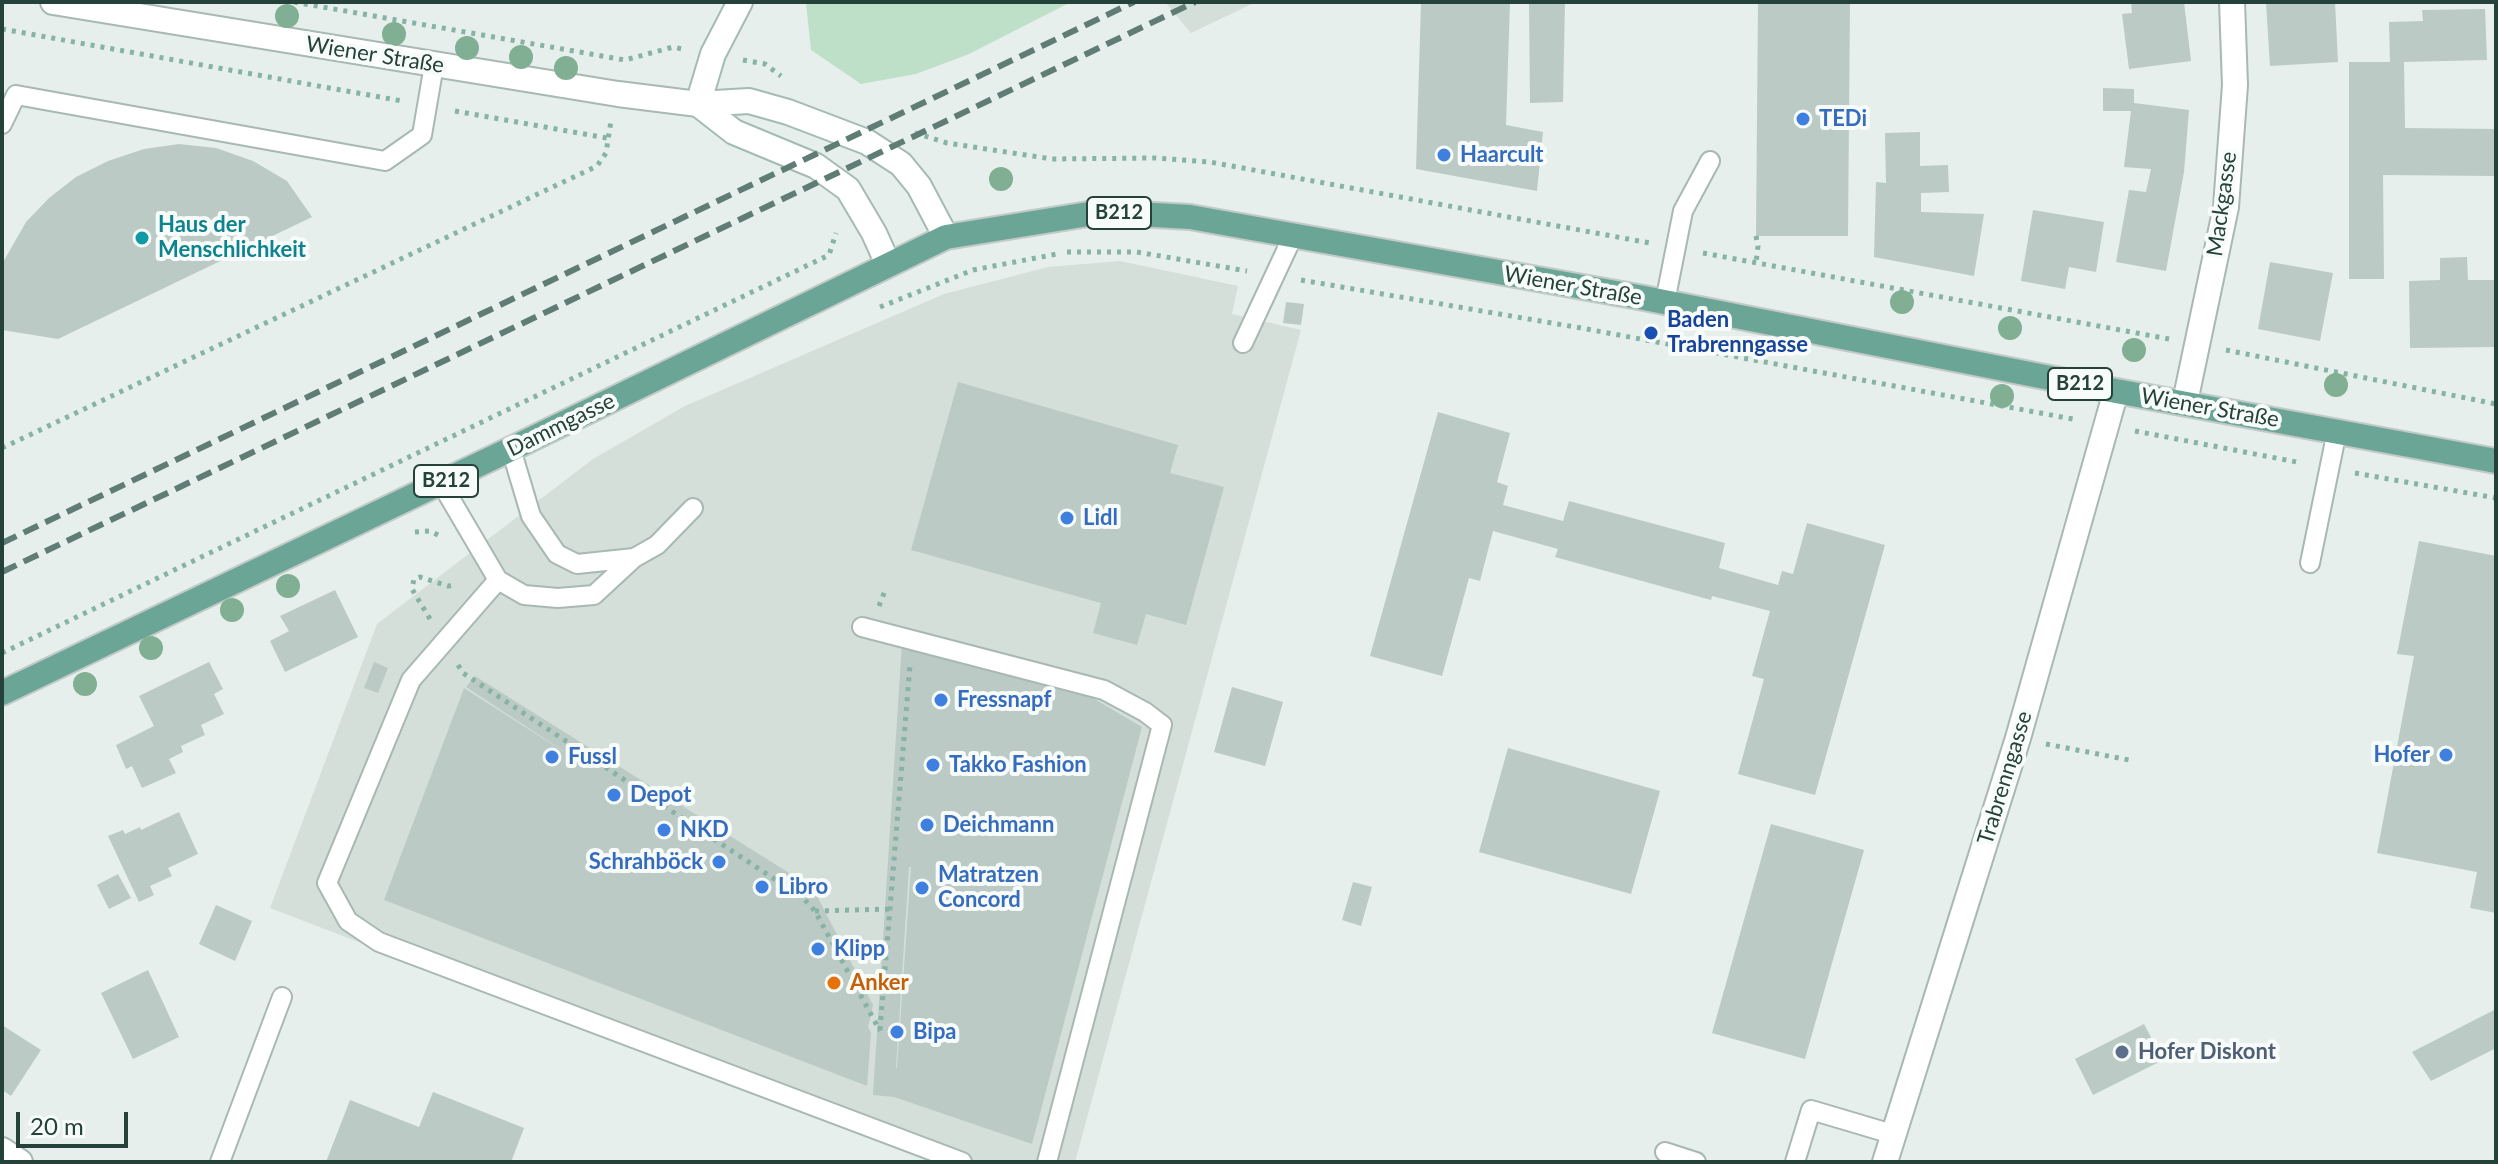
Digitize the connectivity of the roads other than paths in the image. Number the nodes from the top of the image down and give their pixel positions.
1 (53, 2) edge
2 (740, 2) edge
3 (2232, 2) edge
4 (434, 65) junction
5 (698, 104) junction
6 (2, 124) edge
7 (1710, 161) dead end
8 (1293, 236) junction
9 (946, 237) junction
10 (888, 264) junction
11 (1665, 302) junction
12 (1243, 343) dead end
13 (2116, 391) junction
14 (2185, 402) junction
15 (2337, 431) junction
16 (511, 449) junction
17 (2496, 461) edge
18 (441, 483) junction
19 (693, 508) dead end
20 (634, 558) junction
21 (2310, 563) dead end
22 (498, 580) junction
23 (862, 627) dead end
24 (2, 693) edge
25 (282, 997) dead end
26 (1892, 1134) junction
27 (2, 1150) edge
28 (1665, 1152) dead end
29 (20, 1162) edge
30 (220, 1162) edge
31 (962, 1162) edge
32 (1047, 1162) edge
33 (1696, 1162) edge
34 (1795, 1162) edge
35 (1885, 1162) edge

1 - 4 street, Wiener Straße
2 - 5 street
3 - 14 street, Mackgasse
4 - 5 street, Wiener Straße
4 - 6 lane
5 - 9 street, Wiener Straße
5 - 10 street
7 - 11 lane
8 - 9 main road, Wiener Straße / B212
8 - 11 main road, Wiener Straße / B212
8 - 12 lane
9 - 10 main road, Dammgasse / B212
10 - 16 main road, Dammgasse / B212
11 - 13 main road, Wiener Straße / B212
13 - 14 main road, Wiener Straße / B212
13 - 26 street, Trabrenngasse
14 - 15 main road, Wiener Straße / B212
15 - 17 main road, Wiener Straße / B212
15 - 21 lane
16 - 18 main road, Dammgasse / B212
16 - 20 lane
18 - 22 lane
18 - 24 main road, Dammgasse / B212
19 - 20 lane
20 - 22 lane
22 - 31 lane
23 - 32 lane
25 - 30 lane
26 - 34 lane
26 - 35 street, Trabrenngasse
27 - 29 street
28 - 33 lane

